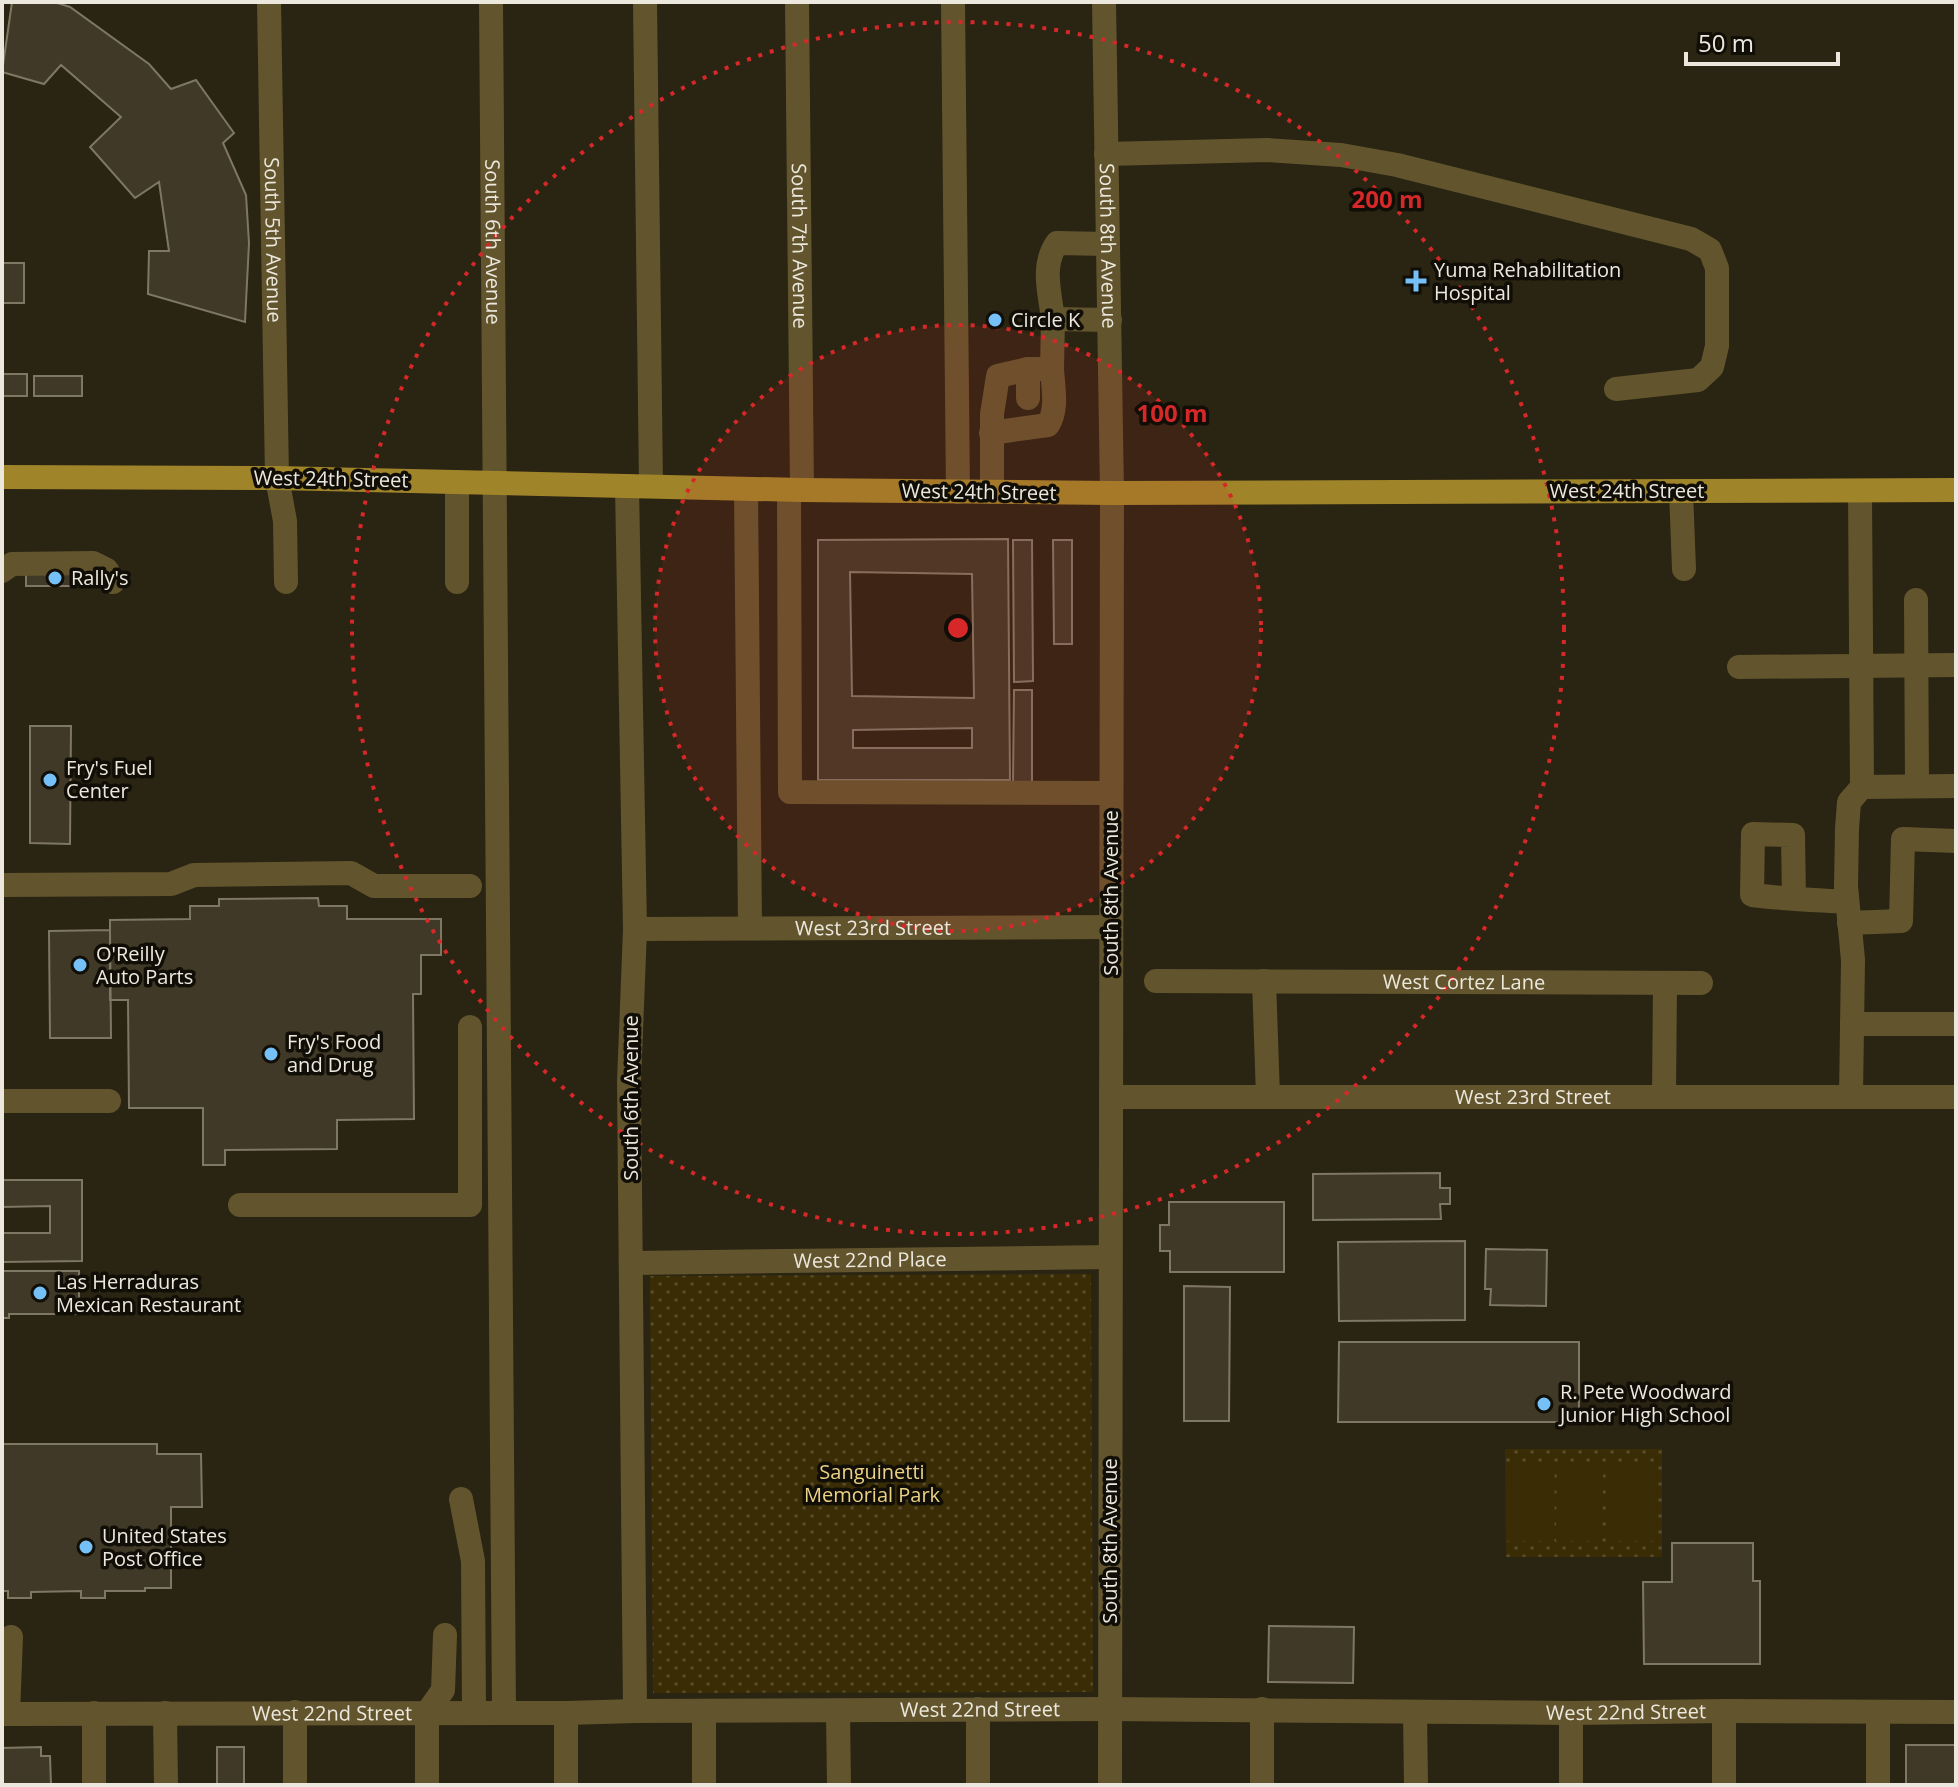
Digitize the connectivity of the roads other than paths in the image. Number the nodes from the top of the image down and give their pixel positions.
1 (269, 2) edge
2 (491, 2) edge
3 (645, 2) edge
4 (797, 2) edge
5 (953, 2) edge
6 (1104, 2) edge
7 (1106, 154) junction
8 (1107, 244) junction
9 (1053, 319) junction
10 (1110, 320) junction
11 (1040, 369) junction
12 (1616, 389) dead end
13 (1028, 414) junction
14 (991, 433) junction
15 (2, 477) edge
16 (277, 478) junction
17 (457, 482) junction
18 (496, 483) junction
19 (639, 486) junction
20 (746, 489) junction
21 (796, 490) junction
22 (1956, 490) edge
23 (1681, 491) junction
24 (1860, 491) junction
25 (958, 492) junction
26 (992, 492) junction
27 (1112, 493) junction
28 (1684, 569) dead end
29 (2, 571) edge
30 (113, 582) dead end
31 (286, 582) dead end
32 (457, 582) dead end
33 (1916, 600) dead end
34 (1916, 665) junction
35 (1956, 665) edge
36 (1861, 666) junction
37 (1739, 667) dead end
38 (1917, 786) junction
39 (1956, 786) edge
40 (1862, 787) junction
41 (1110, 793) junction
42 (1956, 841) edge
43 (2, 885) edge
44 (470, 886) dead end
45 (1794, 899) dead end
46 (1848, 912) junction
47 (1111, 927) junction
48 (750, 928) junction
49 (635, 929) junction
50 (1156, 981) dead end
51 (1264, 981) junction
52 (1665, 983) junction
53 (1701, 983) dead end
54 (1852, 1024) junction
55 (1956, 1024) edge
56 (470, 1027) dead end
57 (1664, 1095) junction
58 (1268, 1096) junction
59 (1851, 1096) junction
60 (1111, 1097) junction
61 (1956, 1097) edge
62 (2, 1101) edge
63 (109, 1101) dead end
64 (240, 1205) dead end
65 (1110, 1257) junction
66 (632, 1263) junction
67 (461, 1499) dead end
68 (445, 1635) dead end
69 (11, 1637) dead end
70 (978, 1709) junction
71 (1109, 1709) junction
72 (1262, 1709) junction
73 (635, 1711) junction
74 (704, 1711) junction
75 (1724, 1711) junction
76 (295, 1712) junction
77 (838, 1712) junction
78 (1415, 1712) junction
79 (1878, 1712) junction
80 (1956, 1712) edge
81 (94, 1713) junction
82 (165, 1713) junction
83 (427, 1713) junction
84 (474, 1713) junction
85 (504, 1713) junction
86 (566, 1713) junction
87 (1571, 1713) junction
88 (5, 1714) edge
89 (94, 1785) edge
90 (166, 1785) edge
91 (295, 1785) edge
92 (427, 1785) edge
93 (566, 1785) edge
94 (704, 1785) edge
95 (839, 1785) edge
96 (978, 1785) edge
97 (1110, 1785) edge
98 (1262, 1785) edge
99 (1416, 1785) edge
100 (1571, 1785) edge
101 (1724, 1785) edge
102 (1878, 1785) edge

1 - 16 street, South 5th Avenue
2 - 18 street, South 6th Avenue
3 - 19 street, South 6th Avenue
4 - 21 street, South 7th Avenue
5 - 25 street
6 - 7 street, South 8th Avenue
7 - 8 street, South 8th Avenue
7 - 12 street
8 - 9 street
8 - 10 street, South 8th Avenue
9 - 10 street
9 - 11 street
10 - 27 street, South 8th Avenue
11 - 13 street
11 - 13 street
11 - 14 street
13 - 14 street
14 - 26 street
15 - 16 main road, West 24th Street
16 - 17 main road, West 24th Street
16 - 31 street, South 5th Avenue
17 - 18 main road, West 24th Street
17 - 32 street
18 - 19 main road, West 24th Street
18 - 85 street, South 6th Avenue
19 - 20 main road, West 24th Street
19 - 49 street, South 6th Avenue
20 - 21 main road, West 24th Street
20 - 48 street
21 - 25 main road, West 24th Street
21 - 41 street, South 7th Avenue
22 - 24 main road, West 24th Street
23 - 24 main road, West 24th Street
23 - 27 main road, West 24th Street
23 - 28 street
24 - 36 street
25 - 26 main road, West 24th Street
26 - 27 main road, West 24th Street
27 - 41 street, South 8th Avenue
29 - 30 street
33 - 34 street
34 - 35 street
34 - 36 street
34 - 38 street
36 - 37 street
36 - 40 street
38 - 39 street
38 - 40 street
40 - 46 street
41 - 47 street, South 8th Avenue
42 - 46 street
43 - 44 street
45 - 46 street
46 - 54 street
47 - 48 street, West 23rd Street
47 - 60 street, South 8th Avenue
48 - 49 street, West 23rd Street
49 - 66 street, South 6th Avenue
50 - 51 street, West Cortez Lane
51 - 52 street, West Cortez Lane
51 - 58 street
52 - 53 street, West Cortez Lane
52 - 57 street
54 - 55 street
54 - 59 street
56 - 64 street
57 - 58 street, West 23rd Street
57 - 59 street, West 23rd Street
58 - 60 street, West 23rd Street
59 - 61 street, West 23rd Street
60 - 65 street, South 8th Avenue
62 - 63 street
65 - 66 street, West 22nd Place
65 - 71 street, South 8th Avenue
66 - 73 street, South 6th Avenue
67 - 84 street
68 - 83 street
69 - 88 street
70 - 71 street, West 22nd Street
70 - 77 street, West 22nd Street
70 - 96 street
71 - 72 street, West 22nd Street
71 - 97 street, South 8th Avenue
72 - 78 street, West 22nd Street
72 - 98 street
73 - 74 street, West 22nd Street
73 - 86 street, West 22nd Street
74 - 77 street, West 22nd Street
74 - 94 street
75 - 79 street, West 22nd Street
75 - 87 street, West 22nd Street
75 - 101 street
76 - 82 street, West 22nd Street
76 - 83 street, West 22nd Street
76 - 91 street
77 - 95 street
78 - 87 street, West 22nd Street
78 - 99 street
79 - 80 street, West 22nd Street
79 - 102 street
81 - 82 street, West 22nd Street
81 - 88 street, West 22nd Street
81 - 89 street
82 - 90 street
83 - 84 street, West 22nd Street
83 - 92 street
84 - 85 street, West 22nd Street
85 - 86 street, West 22nd Street
86 - 93 street
87 - 100 street

